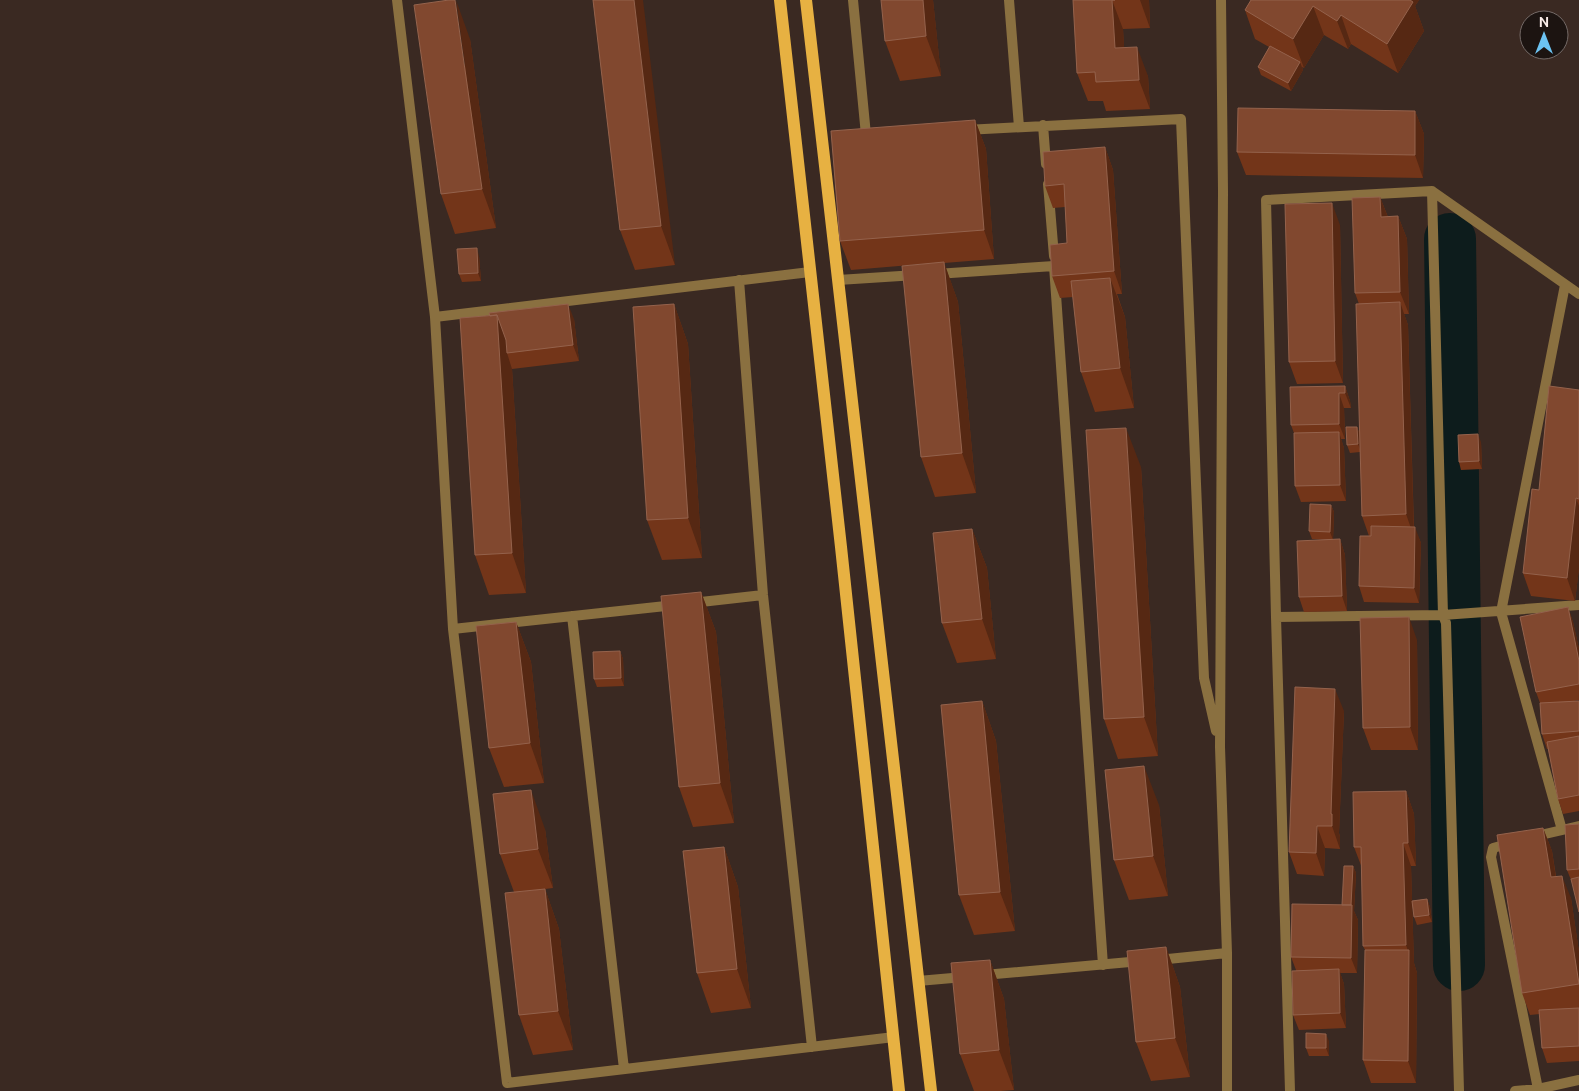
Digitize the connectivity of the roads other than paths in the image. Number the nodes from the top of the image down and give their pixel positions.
1 (397, 0) edge
2 (780, 0) edge
3 (806, 0) edge
4 (853, 0) edge
5 (1009, 0) edge
6 (1221, 0) edge
7 (1043, 125) junction
8 (1019, 127) junction
9 (952, 131) edge
10 (866, 136) edge
11 (1432, 191) junction
12 (1054, 266) junction
13 (810, 272) junction
14 (739, 280) junction
15 (838, 280) junction
16 (1565, 285) junction
17 (1579, 294) edge
18 (435, 317) junction
19 (763, 595) junction
20 (1579, 605) edge
21 (1501, 612) junction
22 (1442, 615) junction
23 (572, 616) junction
24 (1276, 617) junction
25 (453, 628) junction
26 (1220, 747) junction
27 (1579, 826) edge
28 (1562, 830) junction
29 (1227, 954) junction
30 (1103, 965) junction
31 (918, 981) junction
32 (894, 1037) junction
33 (812, 1047) junction
34 (624, 1069) junction
35 (1579, 1080) edge
36 (1538, 1088) junction
37 (899, 1091) edge
38 (931, 1091) edge
39 (1227, 1091) edge
40 (1290, 1091) edge
41 (1459, 1091) edge
42 (1515, 1091) edge

1 - 18 street
2 - 13 main road
3 - 15 main road
4 - 10 street
5 - 8 street
6 - 26 street
7 - 8 street
7 - 12 street
7 - 26 street
8 - 9 street
11 - 16 street
11 - 22 street
11 - 24 street
12 - 15 street
12 - 30 street
13 - 14 street
13 - 32 main road
14 - 18 street
14 - 19 street
15 - 31 main road
16 - 17 street
16 - 21 street
18 - 25 street
19 - 23 street
19 - 33 street
20 - 21 street
21 - 22 street
21 - 28 street
22 - 24 street
22 - 41 street
23 - 25 street
23 - 34 street
24 - 40 street
25 - 34 street
26 - 29 street
27 - 28 street
28 - 36 street
29 - 30 street
29 - 39 street
30 - 31 street
31 - 38 main road
32 - 33 street
32 - 37 main road
33 - 34 street
35 - 36 street
36 - 42 street

